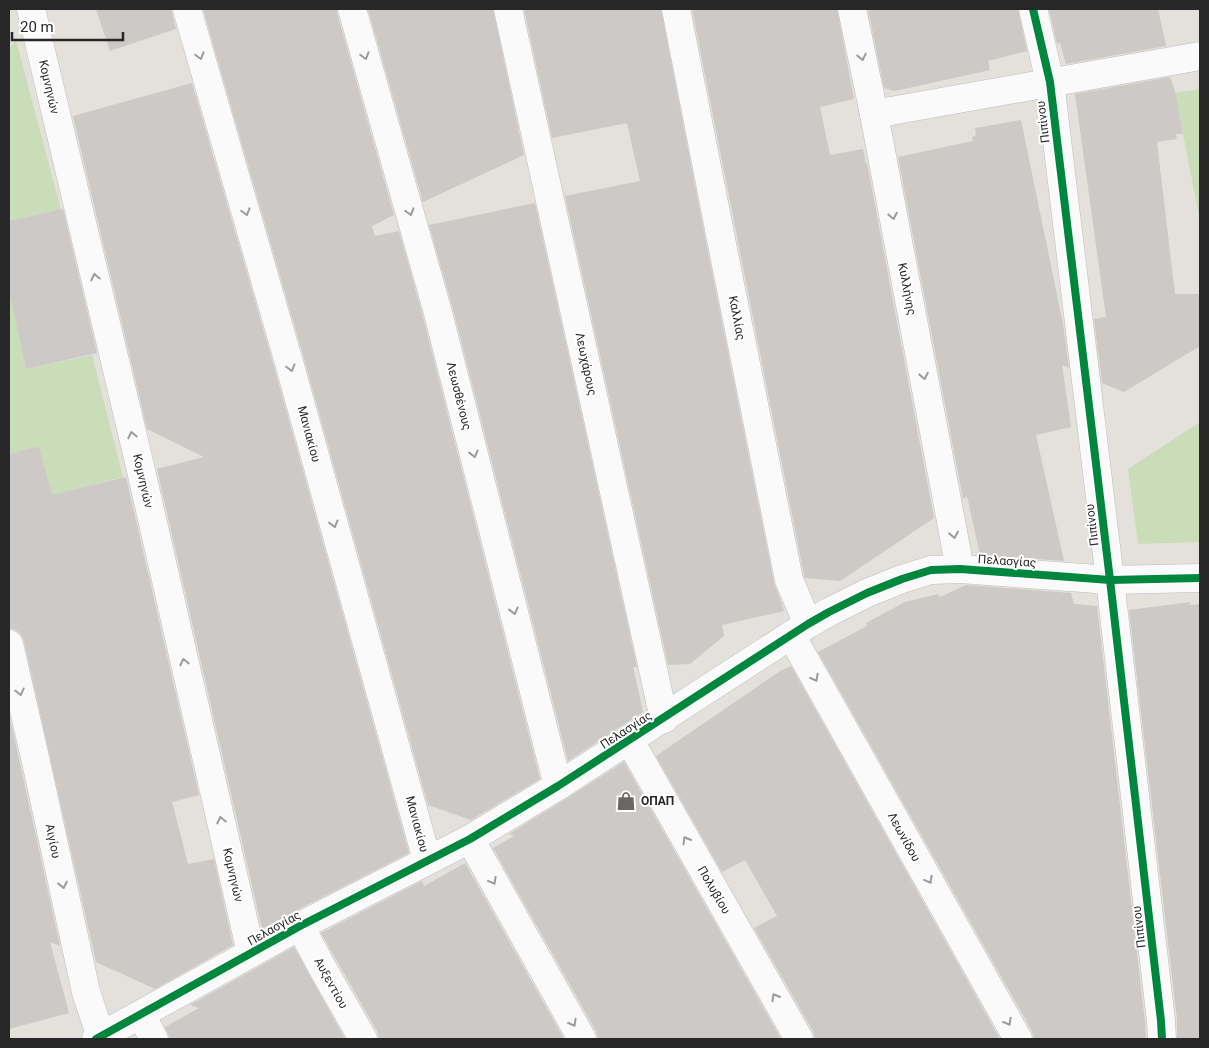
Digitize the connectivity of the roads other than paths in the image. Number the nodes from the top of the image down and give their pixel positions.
1 (12, 9) edge
2 (31, 9) edge
3 (187, 9) edge
4 (352, 9) edge
5 (508, 9) edge
6 (676, 9) edge
7 (852, 9) edge
8 (1033, 9) edge
9 (9, 13) edge
10 (1200, 56) edge
11 (1050, 82) junction
12 (874, 114) junction
13 (960, 569) junction
14 (1200, 578) edge
15 (1110, 580) junction
16 (800, 630) junction
17 (9, 644) edge
18 (664, 719) junction
19 (630, 741) junction
20 (558, 786) junction
21 (470, 839) junction
22 (427, 860) junction
23 (300, 926) junction
24 (251, 953) junction
25 (141, 1015) junction
26 (99, 1038) edge
27 (154, 1039) edge
28 (363, 1039) edge
29 (582, 1039) edge
30 (798, 1039) edge
31 (1018, 1039) edge
32 (1162, 1039) edge

1 - 9 street
24 -> 2 street, Κομνηνών
3 -> 22 street, Μανιακίου
4 -> 20 street, Λεωσθένους
5 - 18 street, Λεωχάρους
6 - 16 street, Καλλίας
7 -> 12 street, Κυλλήνης
8 - 11 street, Πιπίνου
10 - 11 street
11 - 12 street
11 - 15 street, Πιπίνου
12 -> 13 street, Κυλλήνης
13 - 15 street, Πελασγίας
13 - 16 street, Πελασγίας
14 - 15 street, Πελασγίας
15 - 32 street, Πιπίνου
16 - 18 street, Πελασγίας
16 -> 31 street, Λεωνίδου
17 -> 26 street, Αιγίου
18 - 19 street, Πελασγίας
19 - 20 street, Πελασγίας
30 -> 19 street, Πολυβίου
20 - 21 street, Πελασγίας
21 - 22 street, Πελασγίας
21 -> 29 street
22 - 23 street, Πελασγίας
23 - 24 street, Πελασγίας
23 - 28 street, Αυξεντίου
24 - 25 street, Πελασγίας
25 - 26 street, Πελασγίας
25 - 27 street

